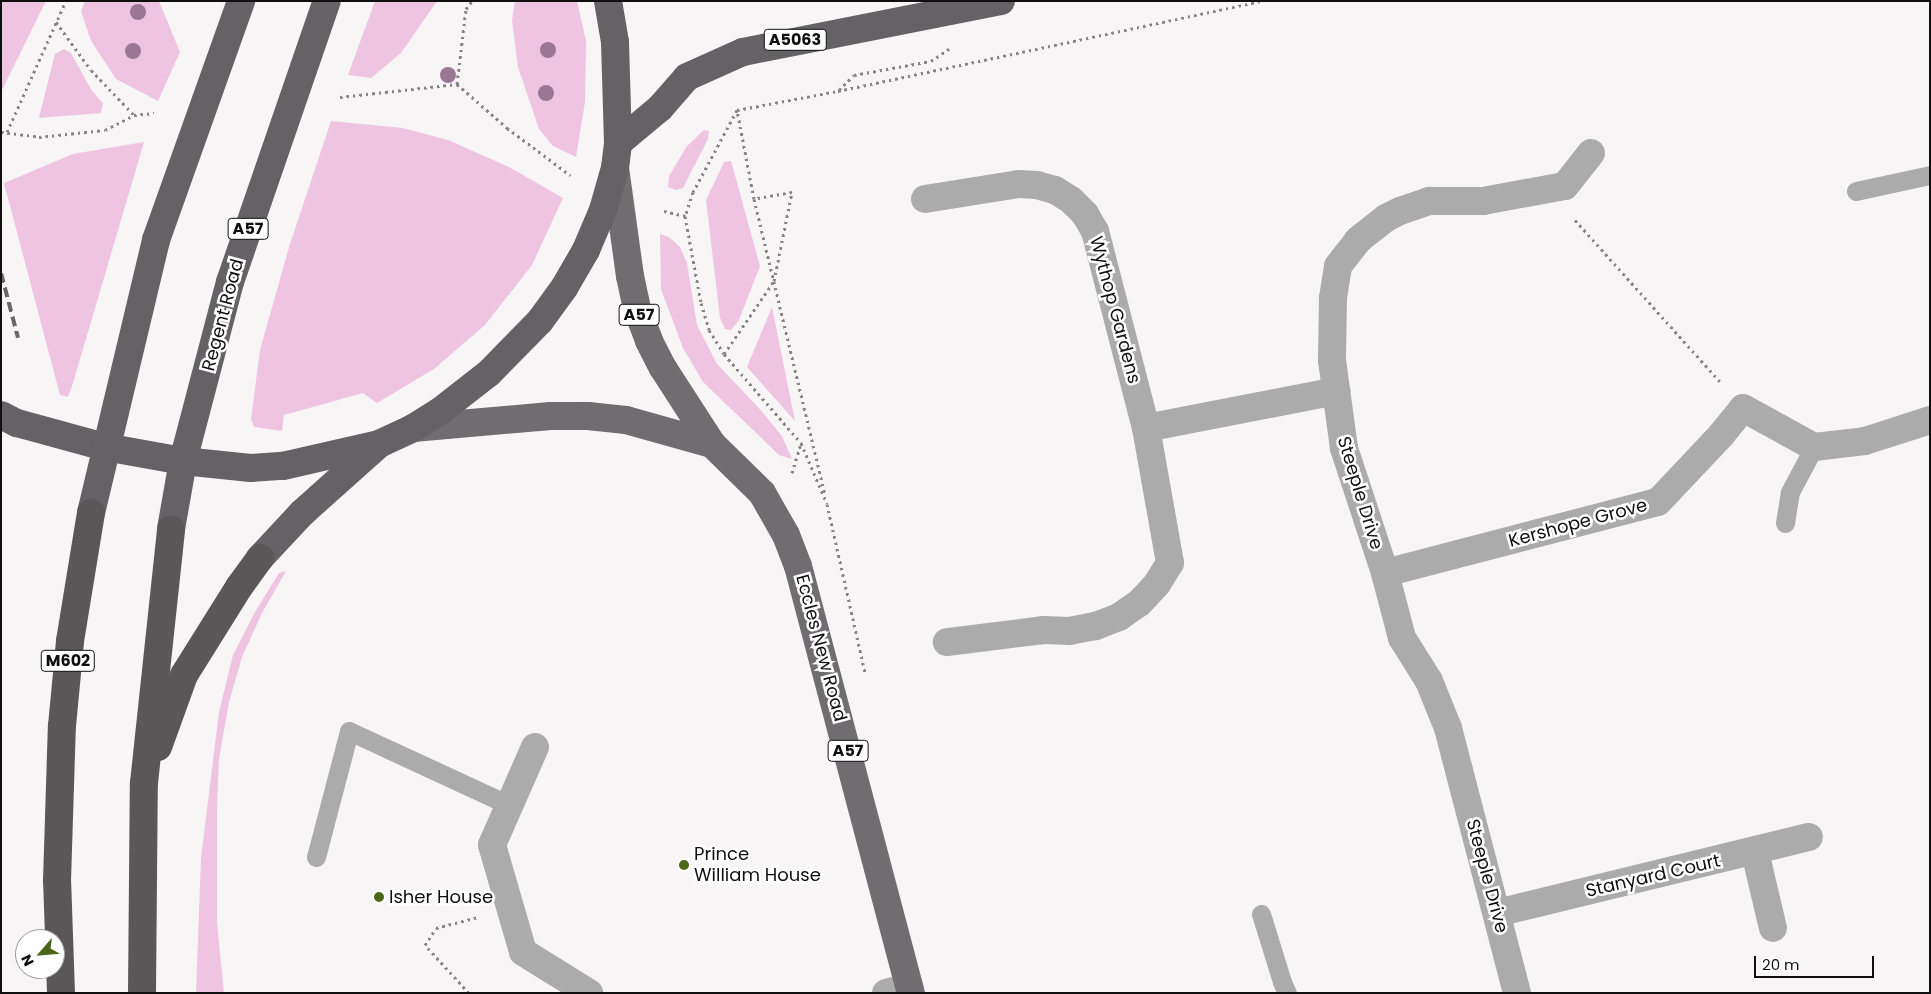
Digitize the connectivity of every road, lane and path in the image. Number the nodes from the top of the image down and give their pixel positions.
1 (66, 1) edge
2 (241, 1) edge
3 (327, 1) edge
4 (472, 1) edge
5 (608, 1) edge
6 (1001, 1) edge
7 (1260, 1) edge
8 (56, 22) junction
9 (457, 84) junction
10 (340, 97) dead end
11 (737, 110) junction
12 (154, 113) dead end
13 (134, 115) junction
14 (1, 132) edge
15 (7, 132) junction
16 (1591, 153) dead end
17 (617, 156) junction
18 (570, 175) dead end
19 (1930, 175) edge
20 (1565, 186) junction
21 (1856, 191) dead end
22 (754, 199) junction
23 (925, 199) dead end
24 (664, 211) dead end
25 (774, 281) junction
26 (724, 354) dead end
27 (1336, 391) junction
28 (1743, 408) junction
29 (1, 415) edge
30 (1930, 420) edge
31 (413, 428) junction
32 (1146, 428) junction
33 (379, 444) junction
34 (712, 444) junction
35 (105, 447) junction
36 (1814, 447) junction
37 (183, 461) junction
38 (827, 504) dead end
39 (1785, 523) dead end
40 (1385, 573) junction
41 (947, 642) dead end
42 (535, 747) dead end
43 (144, 783) junction
44 (509, 805) junction
45 (1809, 838) dead end
46 (1755, 852) junction
47 (316, 857) dead end
48 (1497, 913) junction
49 (1261, 914) dead end
50 (1773, 928) dead end
51 (517, 934) junction
52 (902, 991) edge
53 (61, 993) edge
54 (142, 993) edge
55 (469, 993) edge
56 (589, 993) edge
57 (1287, 993) edge
58 (1518, 993) edge

1 - 8 path
2 - 35 highway
3 - 37 highway, Regent Road / A57
4 - 9 path
5 - 17 highway
6 - 17 highway, A5063
7 - 11 path
8 - 13 path
8 - 15 path
9 - 10 path
9 - 18 path
11 - 22 path
11 - 24 path
12 - 13 path
13 - 15 path
14 - 15 path
16 - 20 street
17 - 31 highway
17 - 34 main road, Eccles New Road / A57
19 - 21 lane
20 - 27 street, Steeple Drive
20 - 28 path
22 - 25 path
22 - 25 path
23 - 32 street, Wythop Gardens
25 - 26 path
25 - 38 path
27 - 32 street
27 - 40 street, Steeple Drive
28 - 36 street
28 - 40 street, Kershope Grove
29 - 35 highway
30 - 36 street
31 - 33 highway
31 - 34 main road, Eccles New Road / A57
32 - 41 street, Wythop Gardens
33 - 37 highway
33 - 43 highway
34 - 52 main road, Eccles New Road / A57
35 - 37 highway
35 - 53 highway, M602
36 - 39 lane
37 - 43 highway, Regent Road
40 - 48 street, Steeple Drive
42 - 44 street
43 - 54 highway
44 - 47 lane
44 - 51 street
45 - 46 street, Stanyard Court
46 - 48 street, Stanyard Court
46 - 50 street
48 - 58 street, Steeple Drive
49 - 57 lane
51 - 55 path
51 - 56 street

